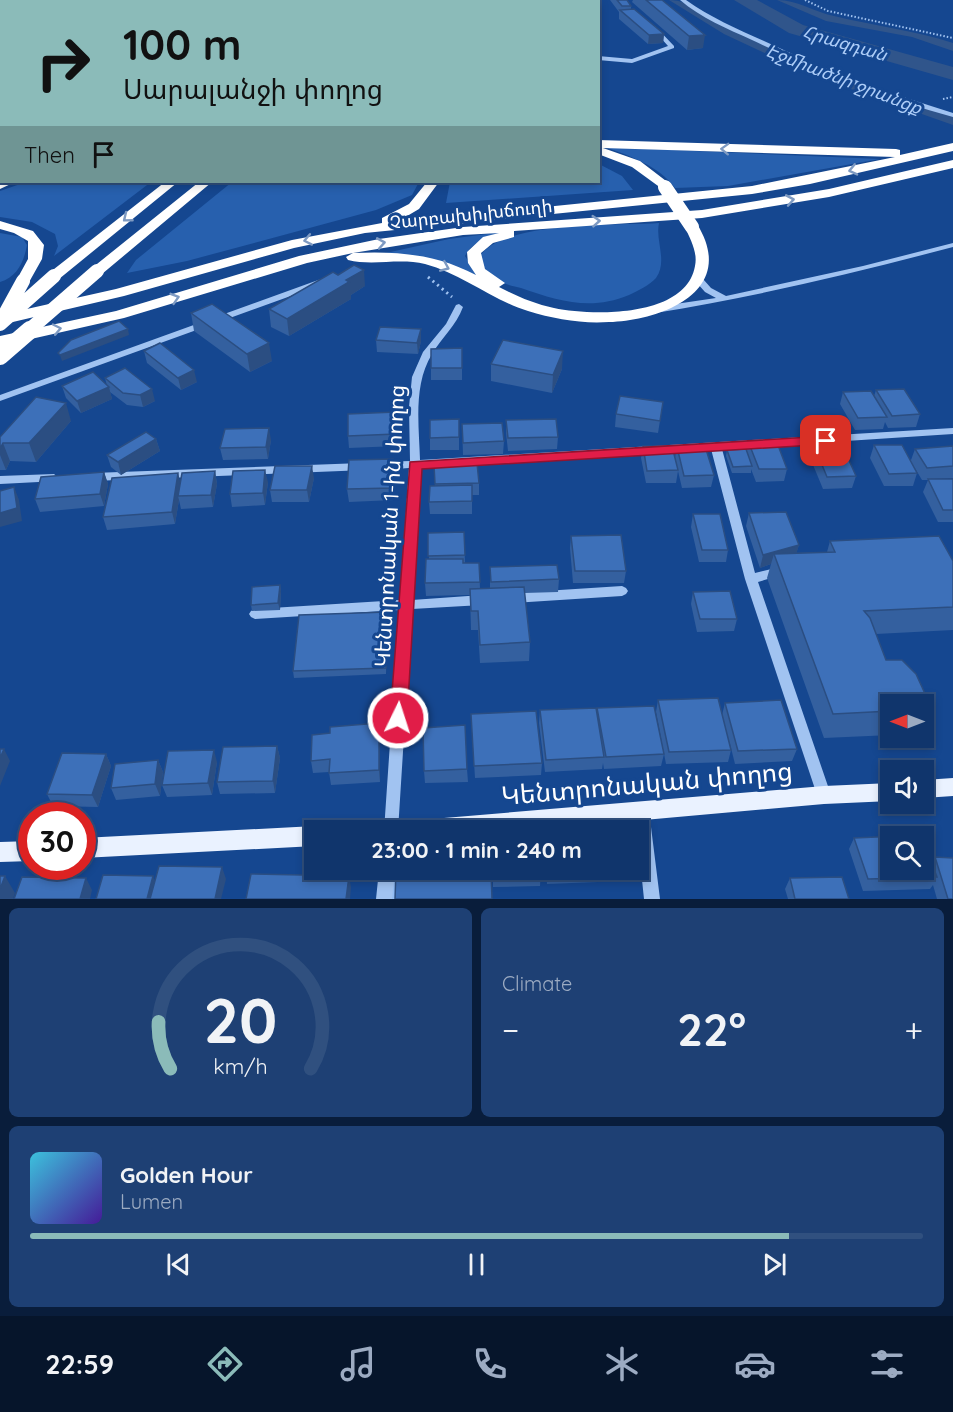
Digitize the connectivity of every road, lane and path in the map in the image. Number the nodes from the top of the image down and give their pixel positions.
1 (683, 0) edge
2 (805, 0) edge
3 (647, 21) edge
4 (953, 38) edge
5 (600, 58) edge
6 (953, 115) edge
7 (600, 144) edge
8 (953, 147) edge
9 (600, 151) edge
10 (931, 152) junction
11 (600, 157) edge
12 (953, 164) edge
13 (171, 183) edge
14 (205, 183) edge
15 (432, 183) edge
16 (659, 188) junction
17 (561, 224) junction
18 (0, 225) edge
19 (686, 228) junction
20 (365, 229) junction
21 (953, 244) edge
22 (304, 259) junction
23 (337, 276) edge
24 (425, 276) dead end
25 (700, 281) junction
26 (725, 299) junction
27 (459, 307) joint
28 (651, 311) junction
29 (0, 323) edge
30 (0, 341) edge
31 (0, 356) edge
32 (0, 398) edge
33 (953, 431) edge
34 (716, 447) junction
35 (415, 465) junction
36 (83, 477) edge
37 (71, 478) edge
38 (0, 480) edge
39 (797, 567) edge
40 (751, 579) junction
41 (622, 591) dead end
42 (406, 606) junction
43 (255, 614) dead end
44 (953, 787) edge
45 (934, 788) edge
46 (880, 792) edge
47 (824, 795) junction
48 (642, 811) junction
49 (392, 820) edge
50 (537, 820) edge
51 (304, 837) edge
52 (96, 847) edge
53 (18, 851) edge
54 (0, 852) edge
55 (386, 880) edge
56 (384, 899) edge
57 (652, 899) edge

1 - 6 street
2 - 4 path
3 - 5 street
10 -> 7 highway
8 - 10 highway, Չարբախի խճուղի
9 - 16 highway
10 -> 20 highway, Չարբախի խճուղի
11 - 16 highway
17 -> 12 highway, Չարբախի խճուղի
13 -> 29 highway, bridge
14 - 31 highway, bridge
15 - 20 highway
16 - 19 highway
17 - 19 highway
22 -> 17 highway, Չարբախի խճուղի
18 - 29 highway, bridge
19 - 25 highway
20 -> 29 highway, Չարբախի խճուղի
21 - 26 street
22 -> 28 highway
30 -> 22 highway, Չարբախի խճուղի
23 - 32 street
24 - 27 path
25 - 26 street
25 - 28 highway
26 - 28 street
27 - 35 street, Կենտրոնական 1-ին փողոց
33 - 34 street
34 - 35 street
34 - 40 street
35 - 36 street
35 - 42 street, Կենտրոնական 1-ին փողոց
37 - 38 street
39 - 40 street
40 - 47 street
41 - 42 street
42 - 43 street
42 - 49 street, Կենտրոնական 1-ին փողոց
44 - 45 main road
46 - 47 main road, Կենտրոնական փողոց
47 - 48 main road, Կենտրոնական փողոց
48 - 50 main road, Կենտրոնական փողոց
48 - 57 street
51 - 52 main road
53 - 54 main road
55 - 56 street

